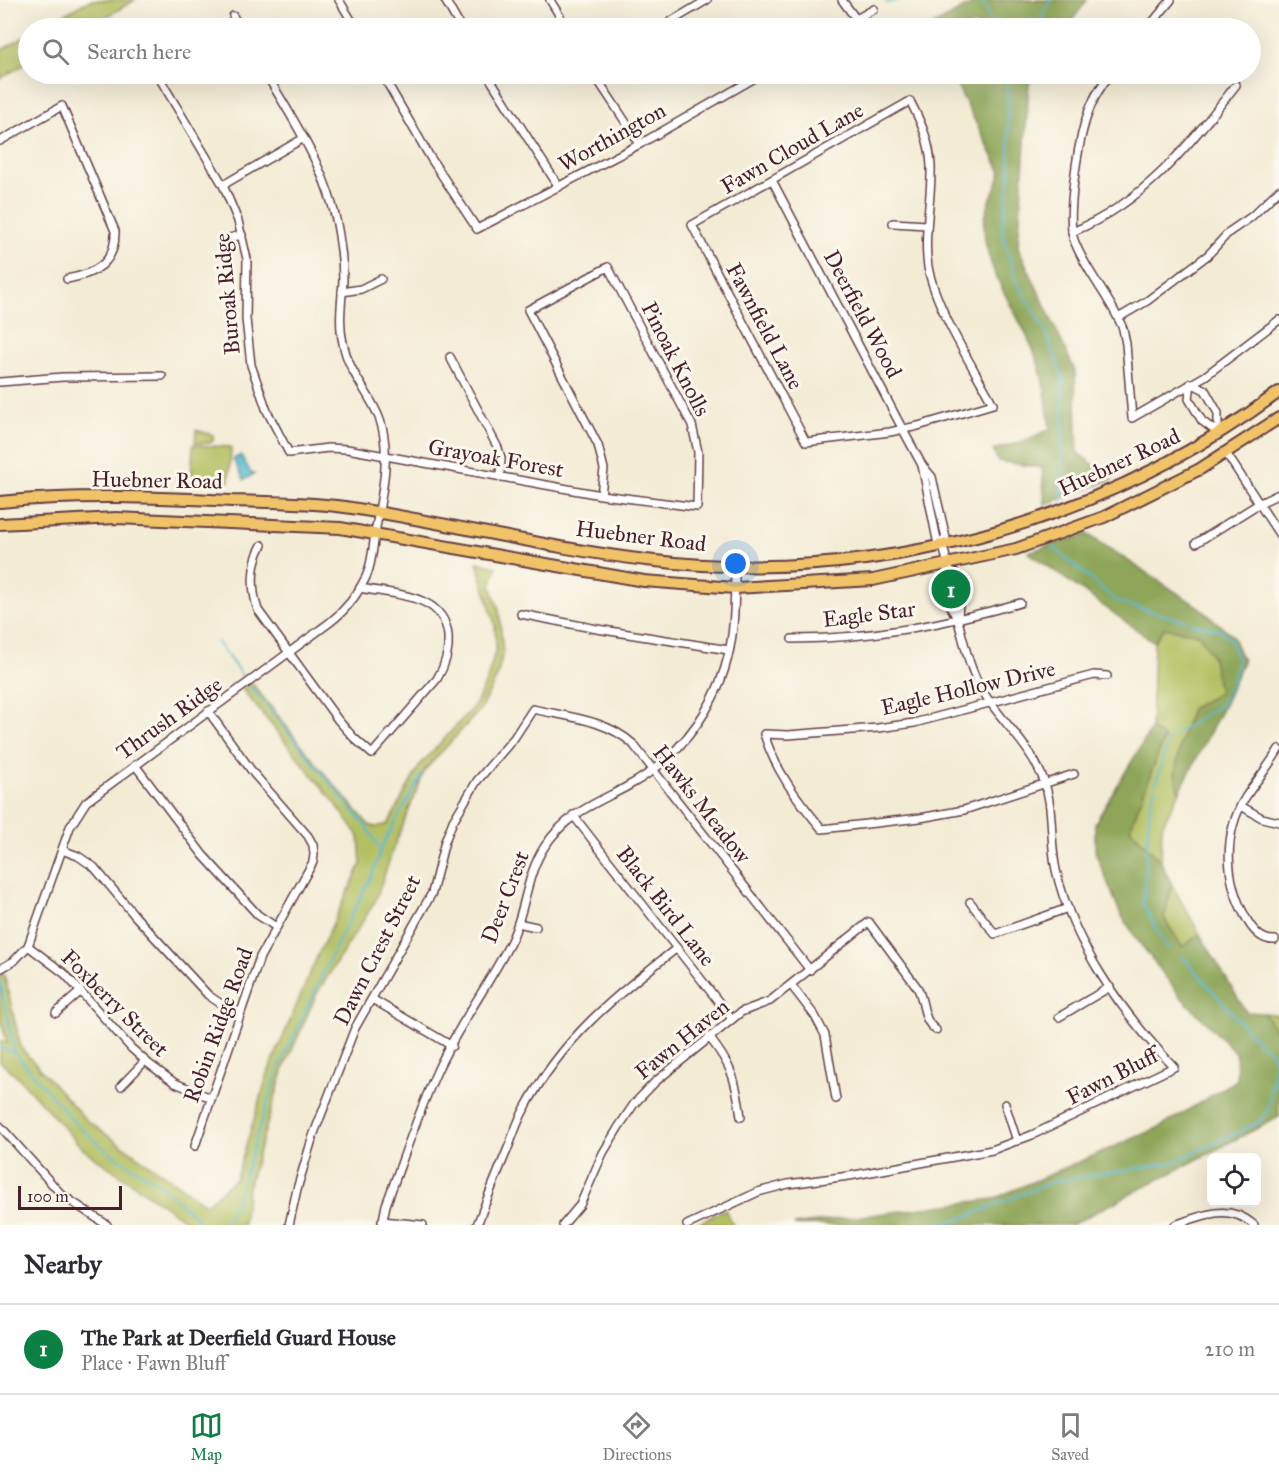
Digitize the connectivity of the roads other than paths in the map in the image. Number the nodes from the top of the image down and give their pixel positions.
1 (445, 0) edge
2 (550, 0) edge
3 (707, 0) edge
4 (842, 0) edge
5 (1171, 0) edge
6 (342, 1) edge
7 (874, 9) dead end
8 (351, 18) edge
9 (455, 18) edge
10 (561, 18) edge
11 (677, 18) edge
12 (855, 18) edge
13 (858, 18) edge
14 (1156, 18) edge
15 (163, 84) edge
16 (272, 84) edge
17 (388, 84) edge
18 (493, 84) edge
19 (601, 84) edge
20 (745, 84) edge
21 (1104, 84) edge
22 (1236, 85) dead end
23 (304, 138) junction
24 (0, 141) edge
25 (640, 144) junction
26 (772, 180) junction
27 (223, 185) junction
28 (559, 187) junction
29 (1279, 190) edge
30 (893, 222) dead end
31 (692, 225) joint
32 (927, 225) junction
33 (1072, 232) junction
34 (242, 235) junction
35 (229, 238) dead end
36 (67, 279) dead end
37 (381, 279) dead end
38 (342, 292) junction
39 (1118, 318) junction
40 (1279, 320) edge
41 (450, 357) dead end
42 (162, 376) dead end
43 (0, 382) edge
44 (1191, 384) junction
45 (1279, 392) edge
46 (1279, 418) edge
47 (903, 430) junction
48 (1218, 433) junction
49 (289, 453) joint
50 (1226, 453) junction
51 (385, 456) junction
52 (500, 477) junction
53 (601, 495) junction
54 (1279, 495) edge
55 (37, 500) junction
56 (0, 502) edge
57 (1260, 503) junction
58 (697, 507) joint
59 (378, 513) junction
60 (37, 521) junction
61 (0, 524) edge
62 (375, 534) junction
63 (1279, 534) edge
64 (1196, 543) dead end
65 (942, 544) junction
66 (262, 545) dead end
67 (735, 567) junction
68 (948, 568) junction
69 (360, 588) junction
70 (735, 588) junction
71 (1020, 603) dead end
72 (521, 614) dead end
73 (958, 619) junction
74 (792, 639) dead end
75 (729, 650) junction
76 (288, 653) junction
77 (1107, 676) dead end
78 (991, 702) junction
79 (533, 709) joint
80 (208, 711) junction
81 (1279, 749) edge
82 (135, 765) junction
83 (653, 770) junction
84 (1074, 774) dead end
85 (1045, 784) junction
86 (1241, 806) junction
87 (573, 815) junction
88 (1279, 822) edge
89 (62, 850) junction
90 (970, 902) dead end
91 (1068, 908) junction
92 (518, 923) junction
93 (276, 927) junction
94 (536, 927) dead end
95 (1275, 940) dead end
96 (28, 946) junction
97 (676, 948) junction
98 (0, 969) edge
99 (810, 970) junction
100 (791, 985) junction
101 (1110, 987) junction
102 (81, 991) junction
103 (372, 999) junction
104 (240, 1012) junction
105 (56, 1014) dead end
106 (1059, 1017) dead end
107 (732, 1019) junction
108 (936, 1030) dead end
109 (709, 1037) junction
110 (452, 1046) junction
111 (145, 1061) junction
112 (121, 1086) dead end
113 (211, 1098) junction
114 (836, 1099) dead end
115 (1005, 1104) dead end
116 (741, 1117) dead end
117 (0, 1126) edge
118 (1017, 1141) junction
119 (195, 1146) dead end
120 (382, 1223) edge
121 (107, 1225) edge
122 (289, 1225) edge
123 (423, 1225) edge
124 (477, 1225) edge
125 (563, 1225) edge
126 (687, 1225) edge
127 (1175, 1225) edge
128 (1254, 1225) edge

1 - 9 street
2 - 10 street
3 - 11 street
4 - 12 street
5 - 14 street
6 - 8 street
7 - 13 street
15 - 27 street, Buroak Ridge
16 - 23 street, Thrush Ridge
17 - 28 street, Worthington
18 - 28 street
19 - 25 street
20 - 25 street, Worthington
21 - 33 street
22 - 33 street
23 - 27 street
23 - 38 street, Thrush Ridge
24 - 36 street
25 - 28 street, Worthington
26 - 31 street, Fawn Cloud Lane
26 - 32 street, Fawn Cloud Lane
26 - 47 street, Deerfield Wood
27 - 34 street, Buroak Ridge
29 - 39 street
30 - 32 street
31 - 47 street, Fawnfield Lane
32 - 47 street
33 - 39 street
34 - 35 street
34 - 49 street, Buroak Ridge
37 - 38 street
38 - 51 street, Thrush Ridge
39 - 44 street
40 - 44 street
41 - 52 street
42 - 43 street
44 - 48 street
44 - 48 street
45 - 48 main road, Huebner Road
46 - 50 main road, Huebner Road
47 - 65 street, Deerfield Wood
48 - 50 main road
48 - 65 main road, Huebner Road
49 - 51 street, Grayoak Forest
50 - 57 street
50 - 68 main road, Huebner Road
51 - 52 street, Grayoak Forest
51 - 59 street, Thrush Ridge
52 - 53 street, Grayoak Forest
53 - 58 street, Grayoak Forest
53 - 58 street, Pinoak Knolls
54 - 57 street
55 - 56 main road, Huebner Road
55 - 59 main road, Huebner Road
55 - 60 main road
57 - 63 street
57 - 64 street
59 - 62 street, Thrush Ridge
59 - 67 main road, Huebner Road
60 - 61 main road, Huebner Road
60 - 62 main road, Huebner Road
62 - 69 street, Thrush Ridge
62 - 70 main road, Huebner Road
65 - 67 main road, Huebner Road
65 - 68 street
66 - 76 street
67 - 70 street, Deer Crest
68 - 70 main road, Huebner Road
68 - 73 street, Fawn Bluff
68 - 73 street, Fawn Bluff
69 - 76 street, Thrush Ridge
69 - 76 street
70 - 75 street, Deer Crest
71 - 73 street, Eagle Star
72 - 75 street
73 - 74 street, Eagle Star
73 - 78 street, Fawn Bluff
75 - 83 street, Deer Crest
76 - 80 street, Thrush Ridge
77 - 78 street, Eagle Hollow Drive
78 - 85 street, Fawn Bluff
78 - 85 street, Eagle Hollow Drive
79 - 83 street, Hawks Meadow
79 - 103 street, Dawn Crest Street
80 - 82 street, Thrush Ridge
80 - 93 street, Robin Ridge Road
81 - 86 street
82 - 89 street, Thrush Ridge
82 - 93 street
83 - 87 street, Deer Crest
83 - 99 street, Hawks Meadow
84 - 85 street
85 - 91 street, Fawn Bluff
86 - 88 street
86 - 95 street
87 - 92 street, Deer Crest
87 - 97 street, Black Bird Lane
89 - 96 street, Thrush Ridge
89 - 104 street
90 - 91 street
91 - 101 street, Fawn Bluff
92 - 94 street
92 - 110 street, Deer Crest
93 - 104 street, Robin Ridge Road
96 - 98 street, Thrush Ridge
96 - 102 street, Foxberry Street
97 - 107 street, Black Bird Lane
97 - 124 street
99 - 100 street, Fawn Haven
99 - 108 street, Fawn Haven
100 - 107 street, Fawn Haven
100 - 114 street
101 - 106 street
101 - 118 street, Fawn Bluff
102 - 105 street
102 - 111 street, Foxberry Street
103 - 110 street
103 - 122 street, Dawn Crest Street
104 - 113 street, Robin Ridge Road
107 - 109 street, Fawn Haven
109 - 116 street
109 - 125 street, Fawn Haven
110 - 120 street, Deer Crest
111 - 112 street
111 - 113 street, Foxberry Street
113 - 119 street, Robin Ridge Road
115 - 118 street
117 - 121 street
118 - 126 street, Fawn Bluff
120 - 123 street
127 - 128 street

